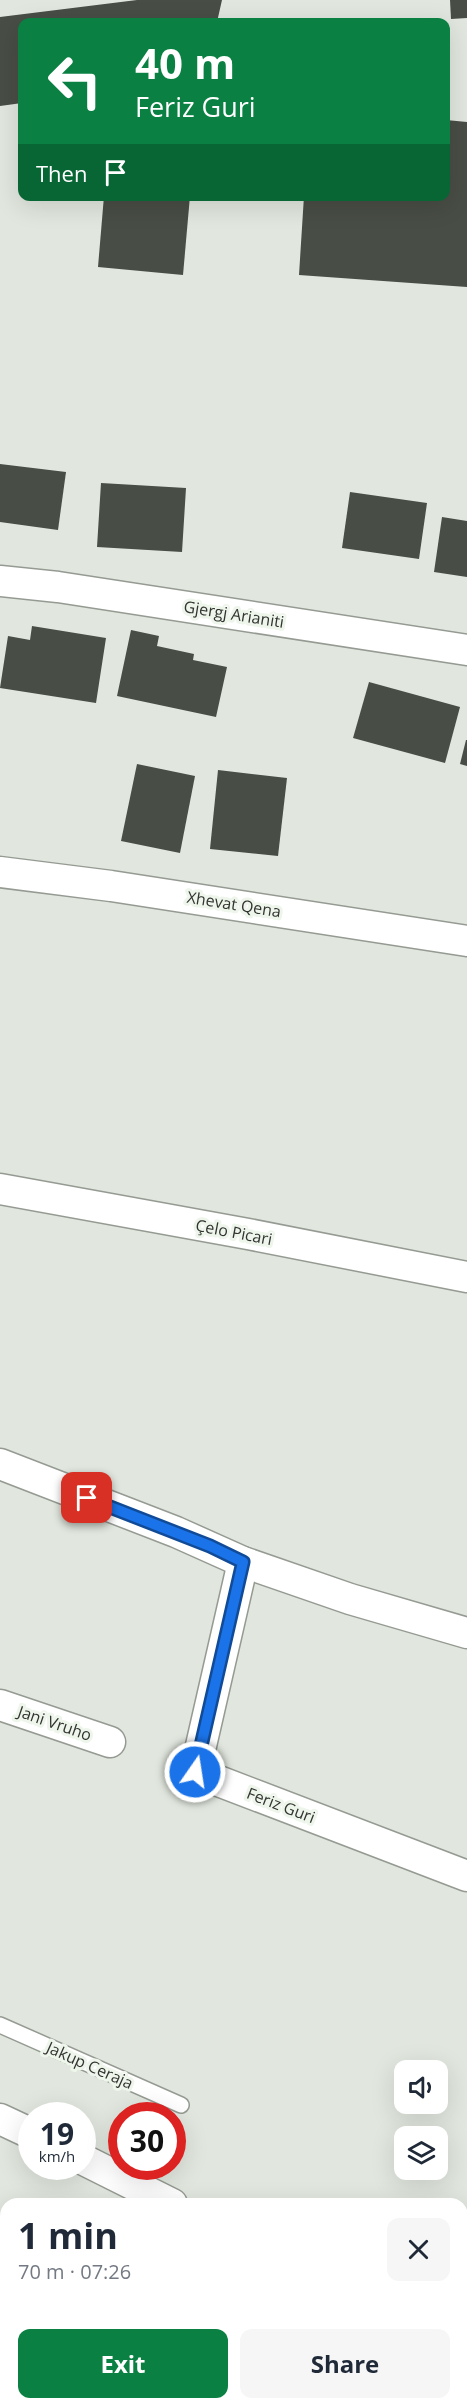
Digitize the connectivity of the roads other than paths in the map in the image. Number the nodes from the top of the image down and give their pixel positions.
1 (0, 581) edge
2 (467, 650) edge
3 (0, 872) edge
4 (467, 941) edge
5 (0, 1189) edge
6 (467, 1277) edge
7 (0, 1464) edge
8 (243, 1562) junction
9 (467, 1634) edge
10 (0, 1705) edge
11 (110, 1742) dead end
12 (467, 1876) edge
13 (0, 2025) edge
14 (174, 2102) edge
15 (0, 2120) edge
16 (18, 2128) edge
17 (96, 2166) edge
18 (160, 2198) edge

1 - 2 street, Gjergj Arianiti
3 - 4 street, Xhevat Qena
5 - 6 street, Çelo Picari
7 - 8 street
8 - 9 street
8 - 12 street, Feriz Guri
10 - 11 street, Jani Vruho
13 - 14 lane, Jakup Ceraja
15 - 16 street
17 - 18 street

